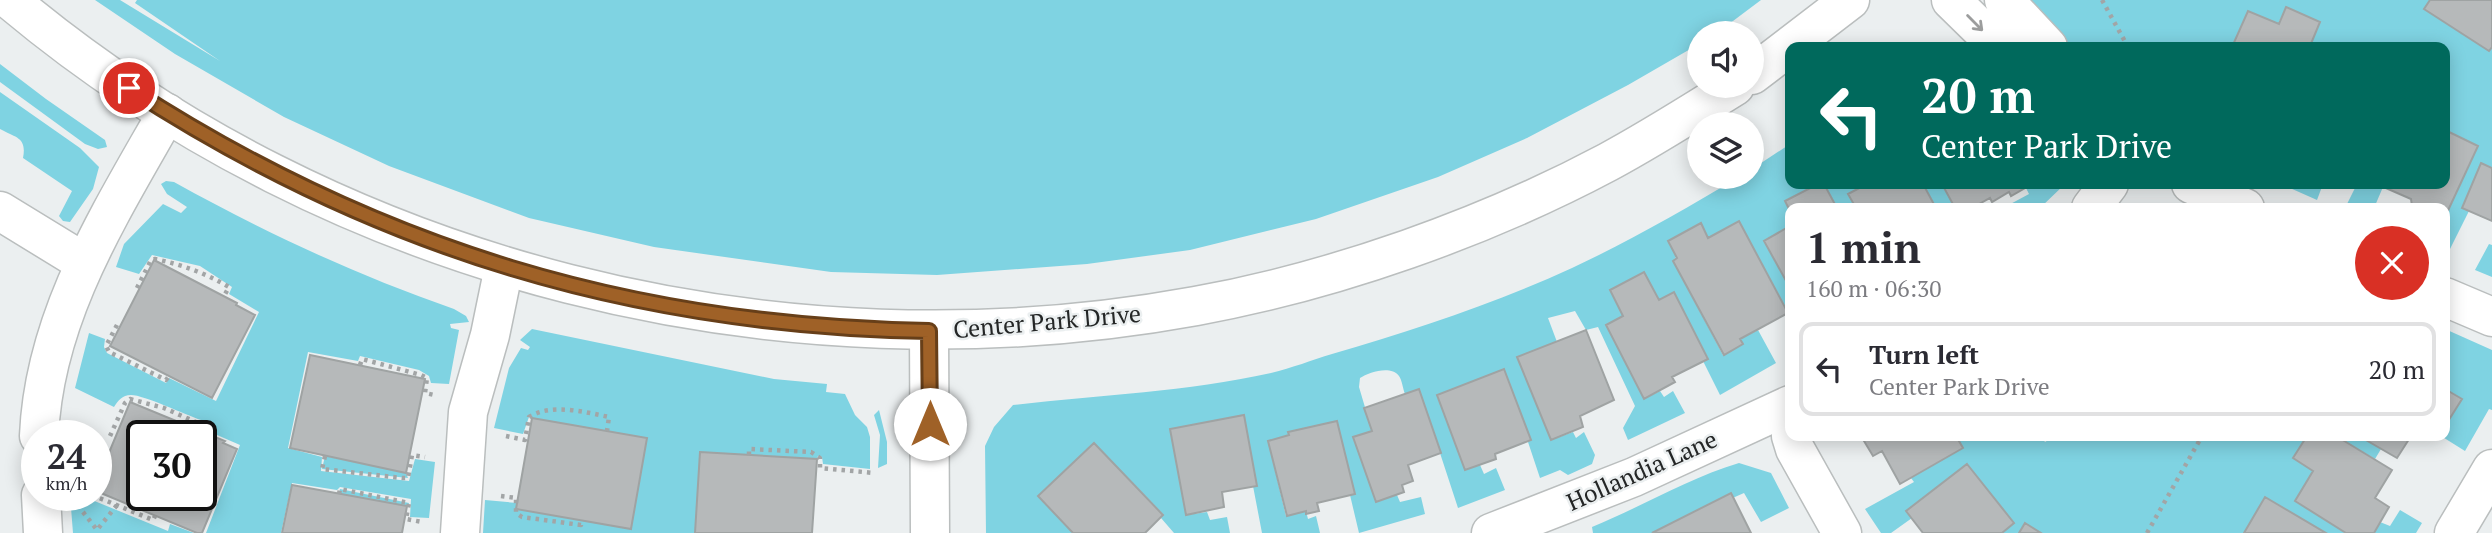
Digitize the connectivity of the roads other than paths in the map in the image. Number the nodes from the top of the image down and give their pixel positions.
1 (10, 0) edge
2 (1850, 0) edge
3 (1951, 0) edge
4 (2004, 0) edge
5 (1795, 42) edge
6 (1994, 42) edge
7 (2043, 42) edge
8 (1785, 50) edge
9 (1764, 66) edge
10 (1715, 98) edge
11 (167, 113) junction
12 (2201, 189) edge
13 (2234, 203) edge
14 (0, 211) edge
15 (85, 263) junction
16 (504, 267) junction
17 (2450, 299) edge
18 (2492, 317) edge
19 (929, 331) junction
20 (41, 420) edge
21 (1785, 422) edge
22 (1793, 441) edge
23 (2492, 469) edge
24 (53, 511) edge
25 (446, 529) edge
26 (43, 533) edge
27 (930, 533) edge
28 (1491, 533) edge
29 (1842, 533) edge
30 (2454, 533) edge

1 - 11 street, Center Park Drive
2 - 5 street
3 -> 6 street
4 - 7 street
8 - 9 street
10 - 19 street, Center Park Drive
11 - 15 street
11 - 16 street, Center Park Drive
12 - 13 street
14 - 15 street
15 - 20 street
16 - 19 street, Center Park Drive
16 - 25 street
17 - 18 street
19 - 27 street
21 - 28 street, Hollandia Lane
22 - 29 street
23 - 30 street
24 - 26 street

